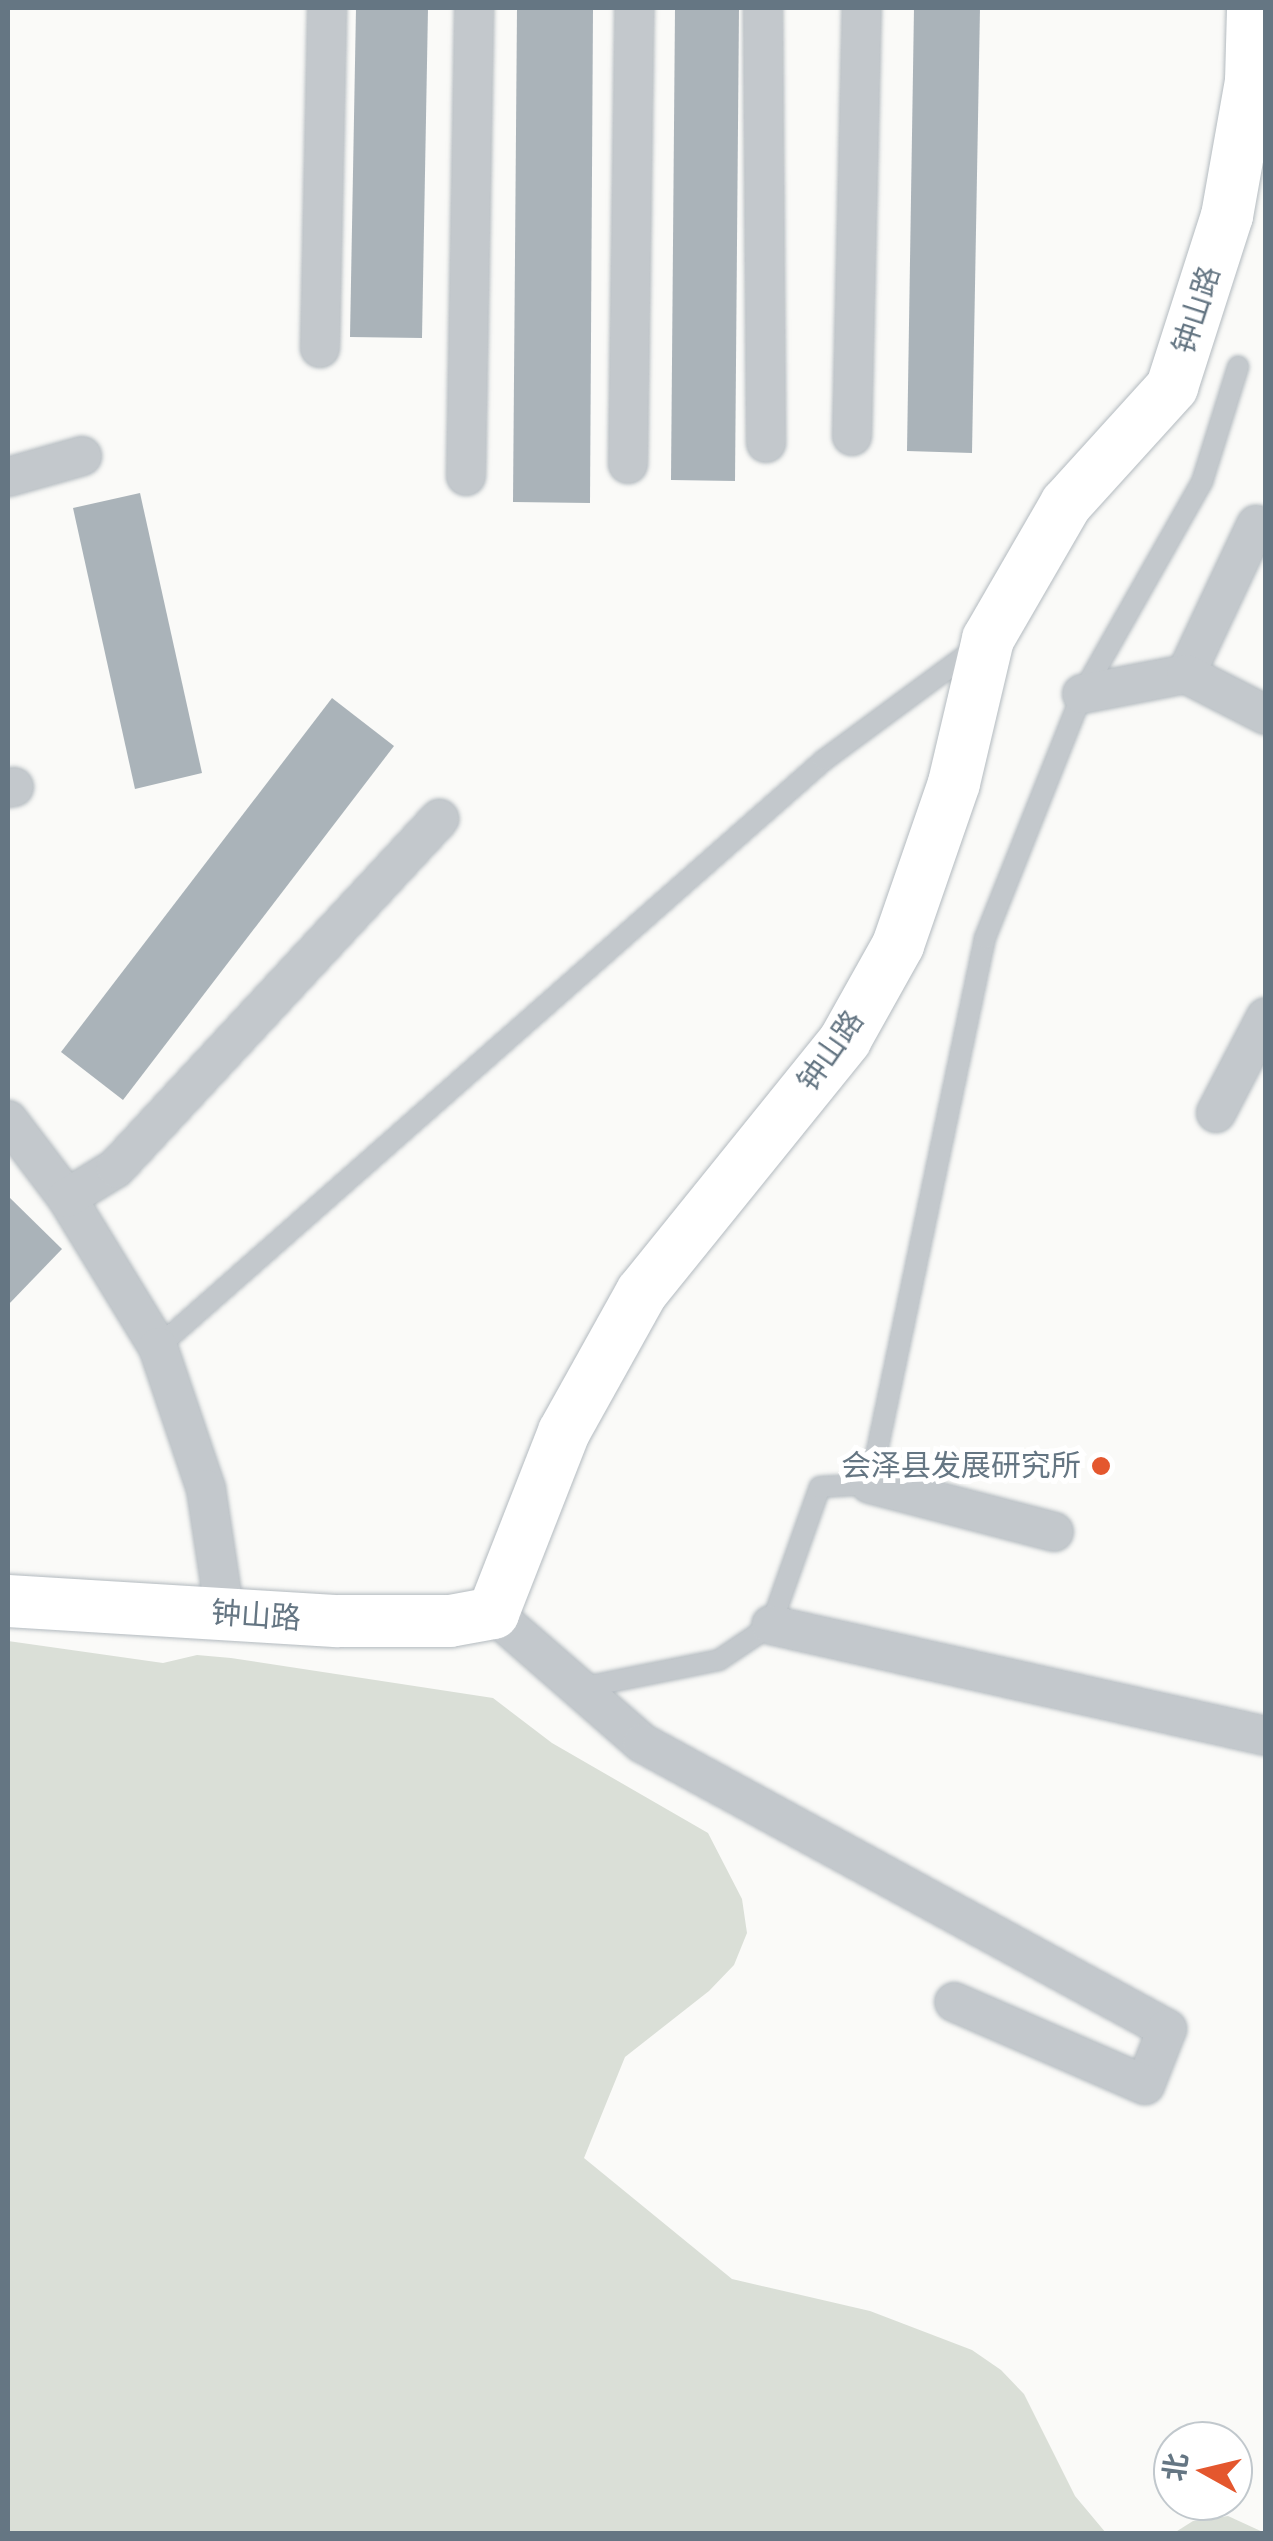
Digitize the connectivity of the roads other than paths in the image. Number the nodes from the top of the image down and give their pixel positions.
1 (327, 8) edge
2 (474, 8) edge
3 (634, 8) edge
4 (762, 8) edge
5 (862, 8) edge
6 (1253, 8) edge
7 (320, 348) dead end
8 (1238, 367) dead end
9 (852, 436) dead end
10 (766, 444) dead end
11 (82, 456) dead end
12 (628, 464) dead end
13 (466, 476) dead end
14 (8, 477) edge
15 (1256, 526) dead end
16 (988, 639) junction
17 (1186, 674) junction
18 (1082, 694) junction
19 (1266, 715) edge
20 (438, 819) dead end
21 (1266, 1017) edge
22 (1216, 1113) dead end
23 (8, 1120) edge
24 (67, 1198) junction
25 (158, 1347) junction
26 (870, 1484) junction
27 (1054, 1532) dead end
28 (8, 1600) edge
29 (225, 1614) junction
30 (493, 1614) junction
31 (770, 1625) junction
32 (580, 1688) junction
33 (1266, 1736) edge
34 (954, 2002) dead end

1 - 7 street
2 - 13 street
3 - 12 street
4 - 10 street
5 - 9 street
6 - 16 street, 钟山路
8 - 18 lane
11 - 14 street
15 - 17 street
16 - 25 lane
16 - 30 street, 钟山路
17 - 18 street
17 - 19 street
18 - 26 lane
20 - 24 street
21 - 22 street
23 - 24 street
24 - 25 street
25 - 29 street
26 - 27 street
26 - 31 lane
28 - 29 street, 钟山路
29 - 30 street, 钟山路
30 - 32 street
31 - 32 lane
31 - 33 street
32 - 34 street

